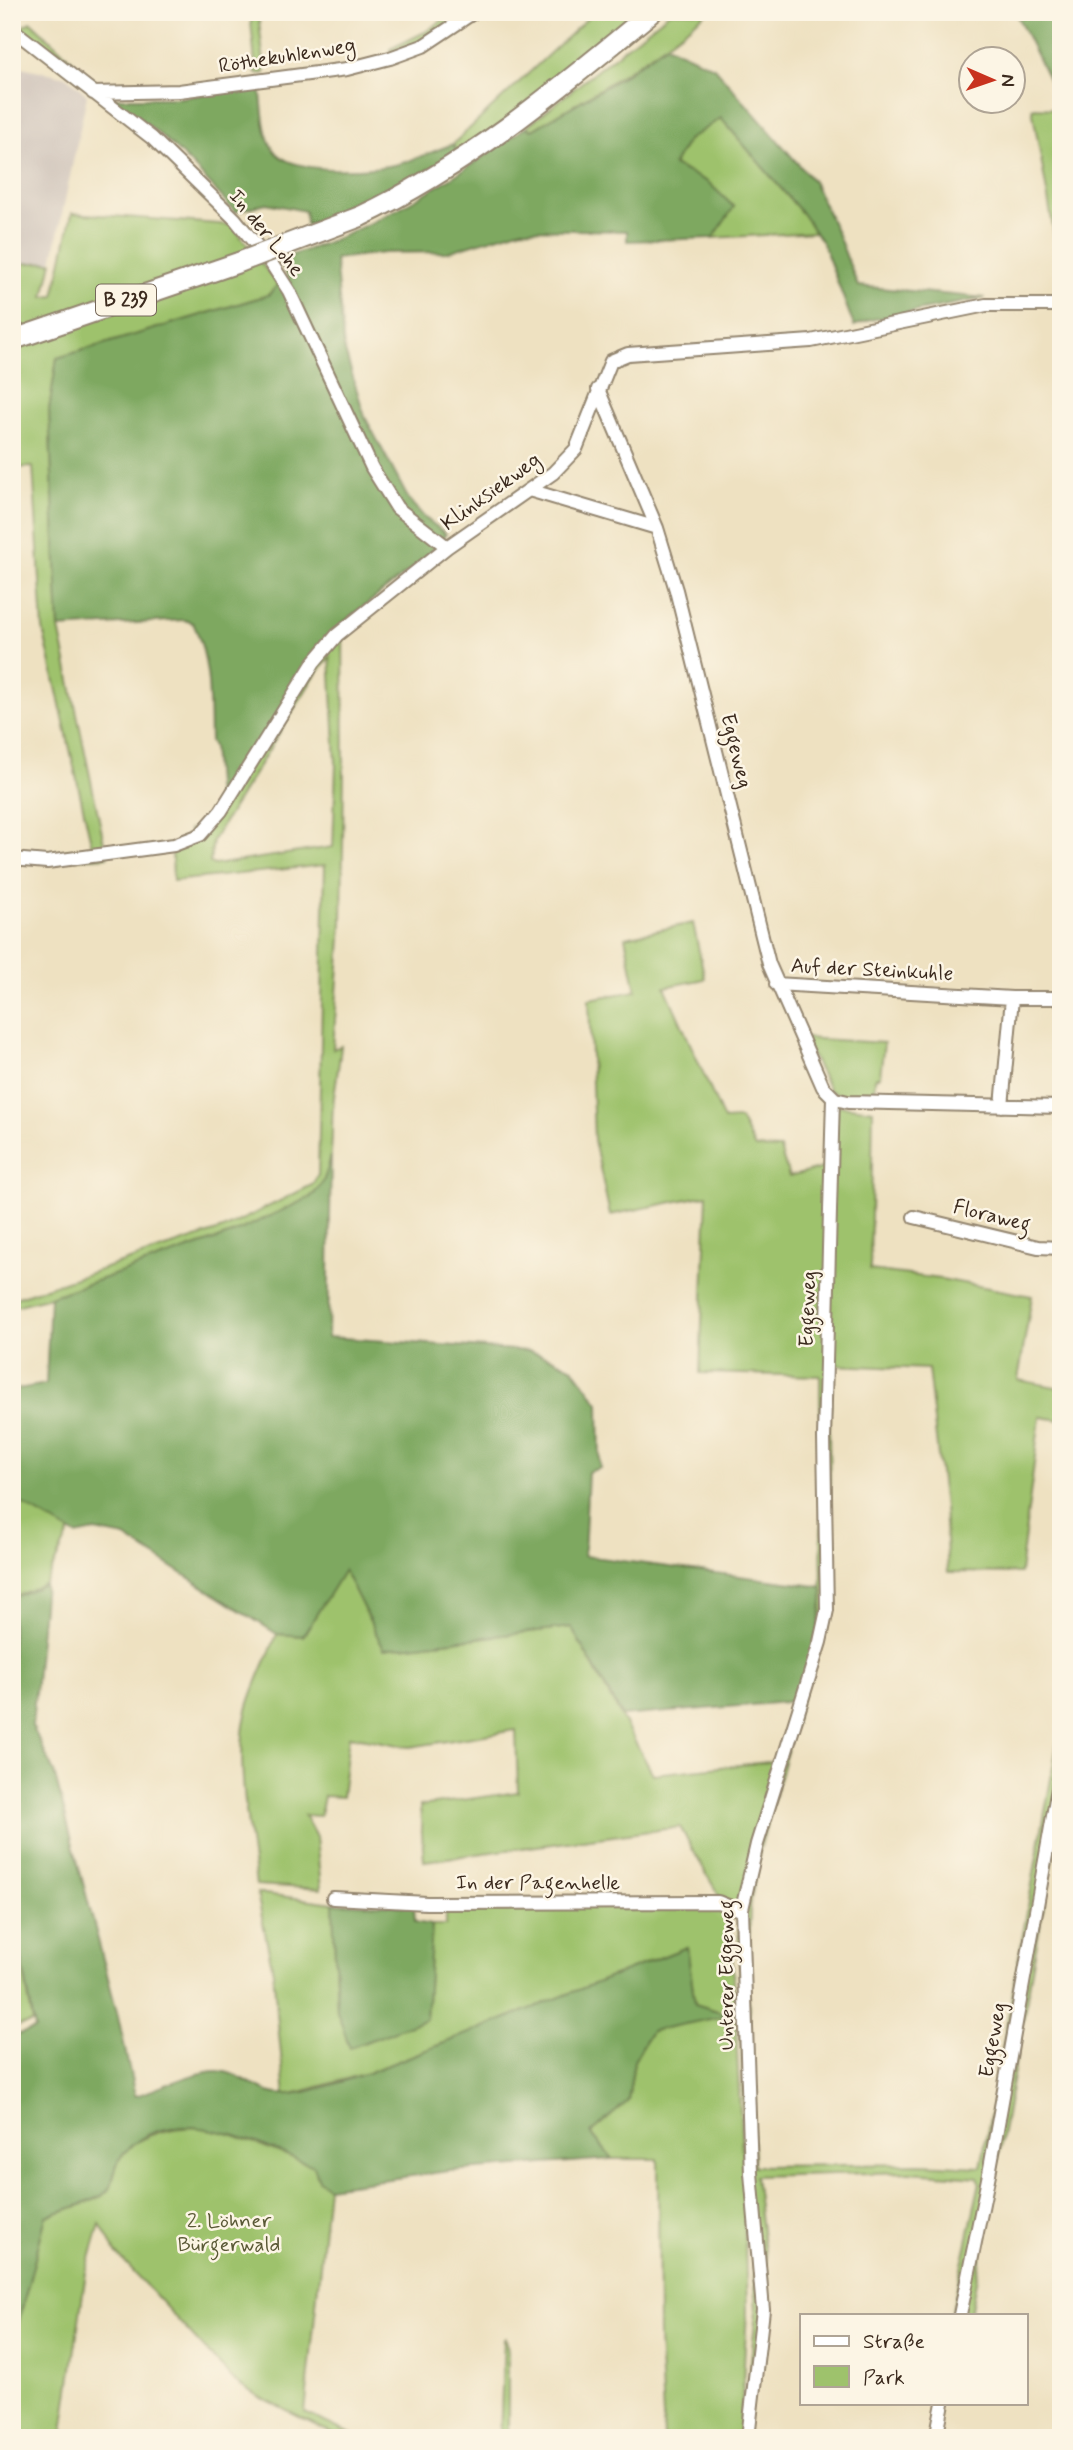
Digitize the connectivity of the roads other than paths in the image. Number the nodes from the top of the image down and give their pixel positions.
1 (474, 12) edge
2 (652, 12) edge
3 (12, 29) edge
4 (93, 93) junction
5 (1061, 306) edge
6 (12, 340) edge
7 (598, 389) junction
8 (529, 490) junction
9 (657, 528) junction
10 (447, 547) junction
11 (12, 859) edge
12 (776, 984) junction
13 (1012, 998) junction
14 (1061, 999) edge
15 (833, 1097) junction
16 (1002, 1106) junction
17 (1061, 1107) edge
18 (914, 1217) dead end
19 (1061, 1248) edge
20 (824, 1438) joint
21 (1061, 1771) edge
22 (333, 1898) dead end
23 (742, 1909) junction
24 (960, 2314) edge
25 (943, 2404) edge
26 (748, 2438) edge
27 (936, 2438) edge

1 - 4 street, Röthekuhlenweg
2 - 6 main road, B 239, bridge
3 - 4 street, In der Lohe
4 - 10 street, In der Lohe
5 - 7 street, Klinksiekweg
7 - 8 street, Klinksiekweg
7 - 9 street, Eggeweg
8 - 9 street
8 - 10 street, Klinksiekweg
9 - 12 street, Eggeweg
10 - 11 street, Klinksiekweg
12 - 13 street, Auf der Steinkuhle
12 - 15 street, Auf der Steinkuhle
13 - 14 street, Auf der Steinkuhle
13 - 16 street
15 - 16 street
15 - 20 street, Eggeweg
16 - 17 street
18 - 19 street, Floraweg
20 - 23 street, Unterer Eggeweg
21 - 24 street, Eggeweg
22 - 23 street, In der Pagenhelle
23 - 26 street, Unterer Eggeweg
25 - 27 street

